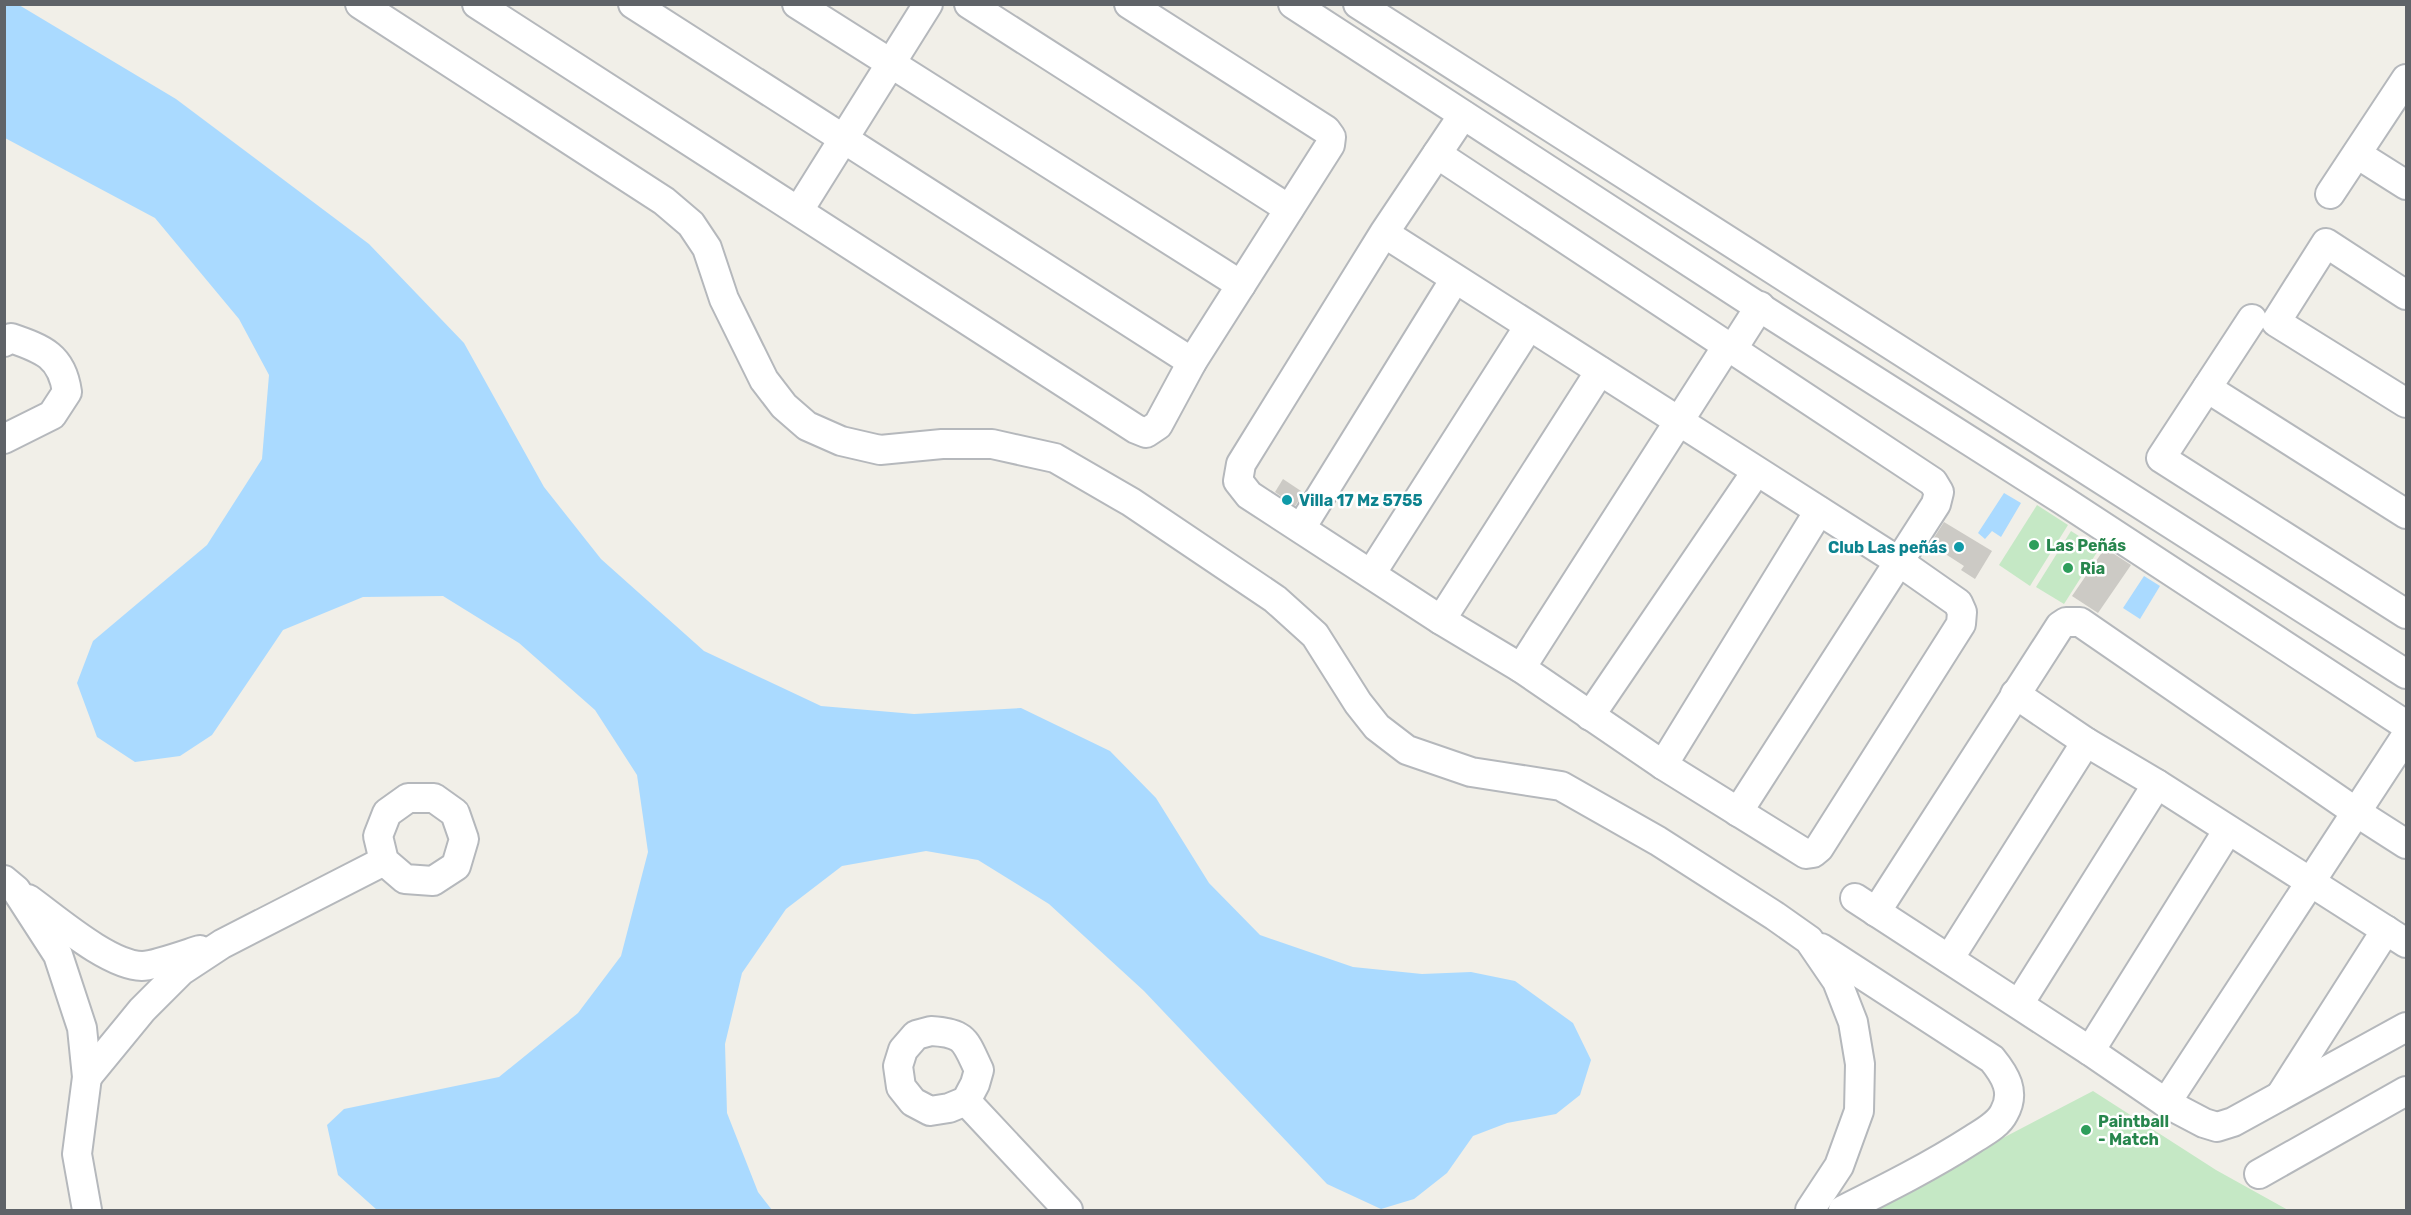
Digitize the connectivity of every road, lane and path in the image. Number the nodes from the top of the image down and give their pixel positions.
1 (360, 4) edge
2 (477, 4) edge
3 (633, 4) edge
4 (797, 4) edge
5 (928, 4) edge
6 (969, 4) edge
7 (1129, 4) edge
8 (1293, 4) edge
9 (1358, 4) edge
10 (889, 64) junction
11 (1463, 70) junction
12 (2406, 80) edge
13 (1453, 108) junction
14 (844, 140) junction
15 (1437, 154) junction
16 (2357, 154) junction
17 (2406, 185) edge
18 (2330, 194) dead end
19 (1289, 209) junction
20 (799, 210) junction
21 (1384, 233) junction
22 (1455, 279) junction
23 (1241, 285) junction
24 (2406, 295) edge
25 (1752, 302) junction
26 (2252, 319) dead end
27 (1530, 326) junction
28 (4, 342) edge
29 (1726, 346) junction
30 (1192, 362) junction
31 (1600, 371) junction
32 (2207, 388) junction
33 (2406, 403) edge
34 (1677, 421) junction
35 (4, 439) edge
36 (2080, 465) junction
37 (1756, 472) junction
38 (2061, 499) junction
39 (1819, 511) junction
40 (2406, 514) edge
41 (1301, 528) junction
42 (1898, 561) junction
43 (1371, 574) junction
44 (2406, 614) edge
45 (1441, 620) junction
46 (1521, 668) junction
47 (2406, 674) edge
48 (2015, 694) junction
49 (1590, 716) junction
50 (2406, 725) edge
51 (2406, 736) edge
52 (2086, 742) junction
53 (1663, 765) junction
54 (2157, 784) junction
55 (1738, 812) junction
56 (2356, 812) junction
57 (2228, 830) junction
58 (2406, 844) edge
59 (384, 861) dead end
60 (2309, 882) junction
61 (10, 885) edge
62 (2396, 937) edge
63 (1809, 940) junction
64 (222, 944) junction
65 (1949, 959) junction
66 (2019, 1004) junction
67 (2406, 1027) edge
68 (2090, 1051) junction
69 (87, 1077) junction
70 (2406, 1091) edge
71 (2279, 1096) junction
72 (966, 1101) dead end
73 (2166, 1103) junction
74 (2259, 1174) dead end
75 (87, 1210) edge
76 (1068, 1210) edge
77 (1810, 1210) edge
78 (1843, 1210) edge

1 - 63 street
2 - 20 street
3 - 14 street
4 - 10 street
5 - 10 street
6 - 19 street
7 - 19 street
8 - 13 street
9 - 11 street
10 - 14 street
10 - 23 street
11 - 13 street
11 - 36 street
12 - 16 street
13 - 15 street
13 - 25 street
14 - 20 street
14 - 30 street
15 - 21 street
15 - 29 street
16 - 17 street
16 - 18 street
19 - 23 street
20 - 30 street
21 - 22 street
21 - 41 street
22 - 27 street
22 - 41 street
23 - 30 street
24 - 33 street
25 - 29 street
25 - 38 street
26 - 32 street
27 - 31 street
27 - 43 street
28 - 35 street
29 - 34 street
29 - 42 street
31 - 34 street
31 - 45 street
32 - 40 street
32 - 44 street
34 - 37 street
34 - 46 street
36 - 38 street
36 - 47 street
37 - 39 street
37 - 49 street
38 - 50 street
39 - 42 street
39 - 53 street
41 - 43 street
42 - 55 street
42 - 55 street
43 - 45 street
45 - 46 street
46 - 49 street
48 - 52 street
48 - 56 street
48 - 65 street
49 - 53 street
51 - 56 street
52 - 54 street
52 - 65 street
53 - 55 street
54 - 57 street
54 - 66 street
56 - 58 street
56 - 60 street
57 - 60 street
57 - 68 street
59 - 64 street
60 - 62 street
60 - 73 street
61 - 64 street
61 - 69 street
62 - 71 street
63 - 77 street
63 - 78 street
64 - 69 street
65 - 66 street
66 - 68 street
67 - 71 street
68 - 73 street
69 - 75 street
70 - 74 street
71 - 73 street
72 - 76 street

